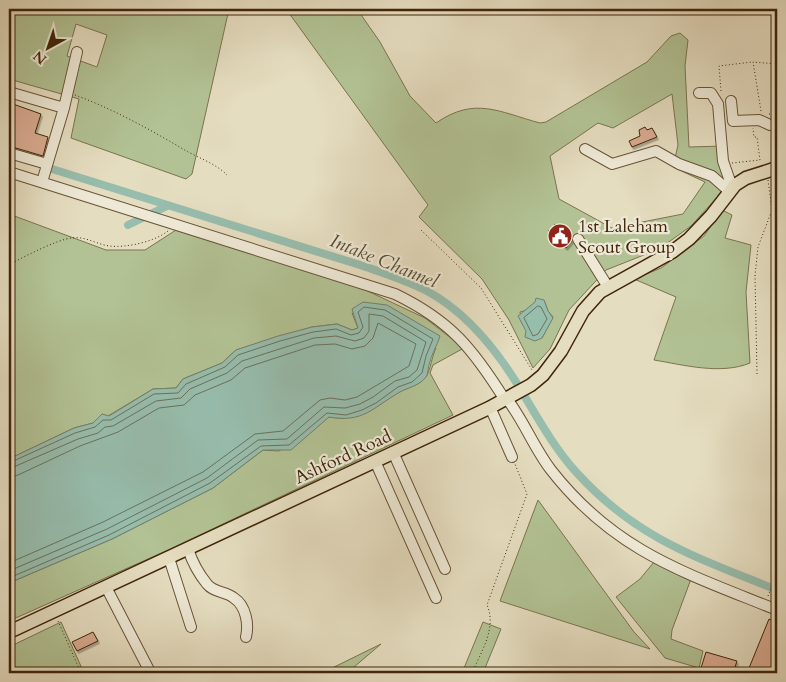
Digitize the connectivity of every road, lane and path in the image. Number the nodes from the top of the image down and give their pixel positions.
1 (77, 52) dead end
2 (753, 62) junction
3 (777, 64) edge
4 (772, 65) junction
5 (721, 91) dead end
6 (9, 92) edge
7 (67, 92) junction
8 (699, 93) dead end
9 (731, 102) dead end
10 (64, 108) junction
11 (757, 118) junction
12 (772, 121) edge
13 (584, 149) dead end
14 (9, 153) edge
15 (47, 164) junction
16 (730, 164) dead end
17 (772, 170) edge
18 (9, 172) edge
19 (227, 175) dead end
20 (42, 182) junction
21 (731, 189) junction
22 (172, 223) junction
23 (421, 230) dead end
24 (578, 239) dead end
25 (9, 265) edge
26 (608, 287) junction
27 (756, 374) dead end
28 (535, 382) junction
29 (508, 399) junction
30 (490, 407) junction
31 (393, 452) junction
32 (512, 457) joint
33 (375, 461) junction
34 (188, 549) junction
35 (169, 558) junction
36 (445, 569) dead end
37 (777, 575) edge
38 (106, 587) junction
39 (436, 598) dead end
40 (767, 599) dead end
41 (777, 610) edge
42 (54, 611) junction
43 (191, 627) dead end
44 (9, 632) edge
45 (246, 637) dead end
46 (735, 669) dead end
47 (148, 670) dead end
48 (81, 673) edge
49 (472, 673) edge
50 (743, 673) edge

1 - 7 street
2 - 4 path
2 - 5 path
2 - 11 path
3 - 4 path
4 - 12 path
6 - 10 street
7 - 10 street
7 - 19 path
8 - 21 street
9 - 11 street
10 - 15 street
11 - 12 street
11 - 16 path
13 - 21 street
14 - 15 street
15 - 20 street
17 - 21 main road
17 - 27 path
18 - 20 street
20 - 22 street
21 - 26 main road
22 - 25 path
22 - 29 street
23 - 28 path
24 - 26 street
26 - 28 main road
28 - 29 main road, Ashford Road
29 - 30 main road, Ashford Road
29 - 41 street
30 - 31 main road, Ashford Road
30 - 32 street
31 - 33 main road, Ashford Road
31 - 36 street
32 - 49 path
33 - 34 main road, Ashford Road
33 - 39 street
34 - 35 main road, Ashford Road
34 - 45 street
35 - 38 main road, Ashford Road
35 - 43 street
37 - 40 path
38 - 42 main road, Ashford Road
38 - 47 street
42 - 44 main road, Ashford Road
42 - 48 path
46 - 50 path

